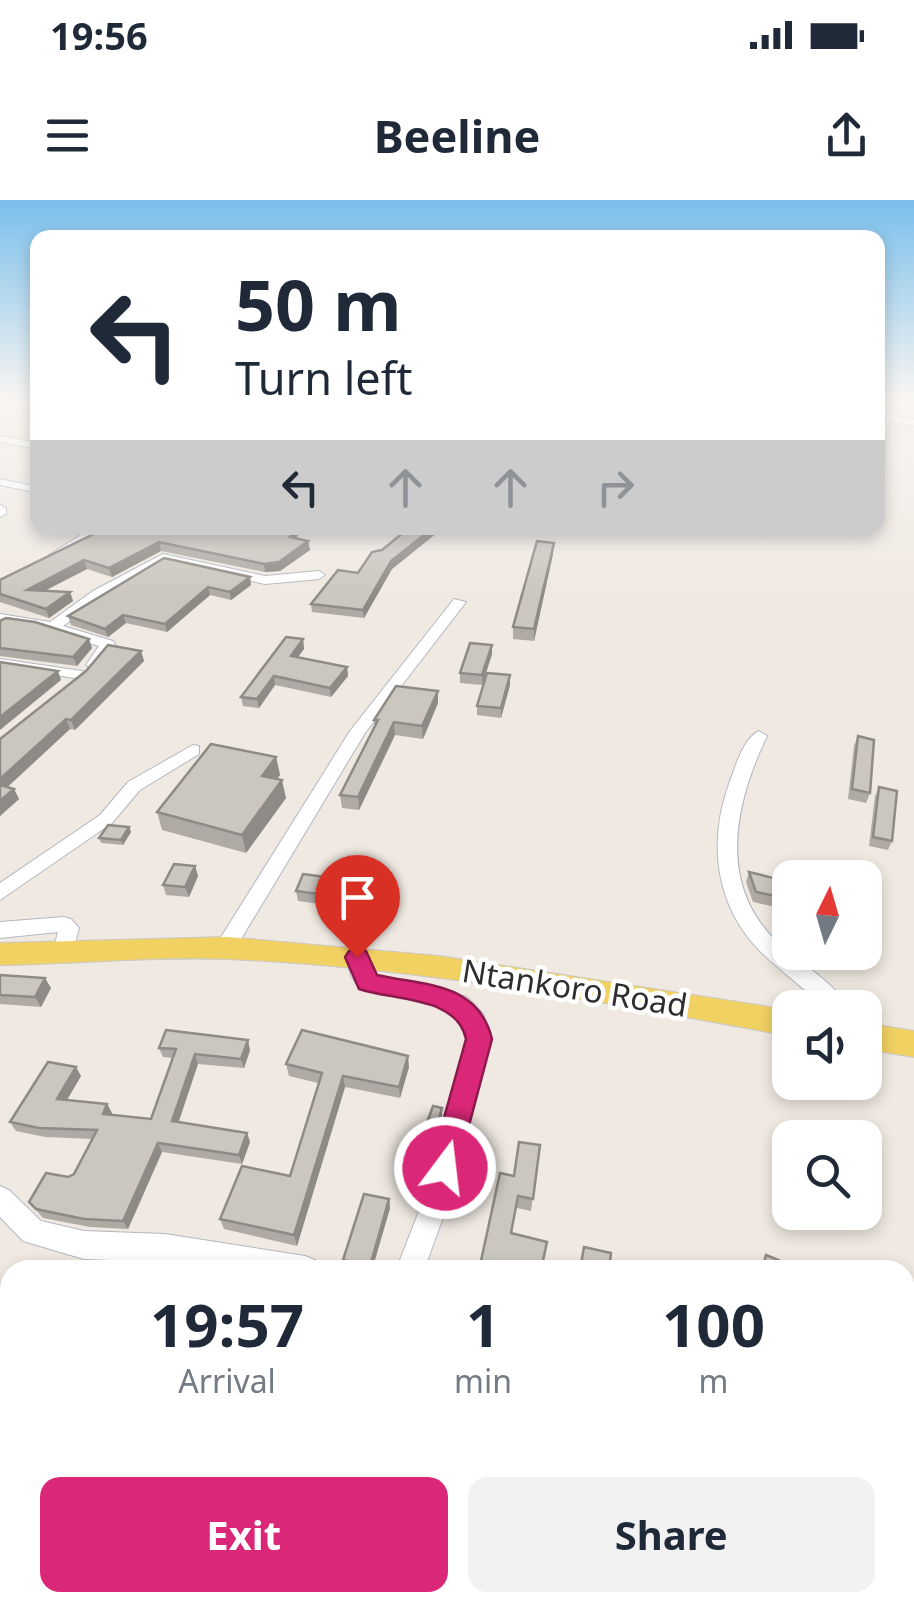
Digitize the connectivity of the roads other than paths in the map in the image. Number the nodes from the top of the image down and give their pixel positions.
1 (0, 482) edge
2 (30, 488) edge
3 (87, 535) edge
4 (43, 562) edge
5 (319, 575) dead end
6 (459, 602) dead end
7 (0, 618) edge
8 (51, 628) junction
9 (0, 664) edge
10 (82, 675) junction
11 (58, 695) edge
12 (759, 736) dead end
13 (194, 750) dead end
14 (0, 894) edge
15 (0, 930) edge
16 (225, 948) junction
17 (64, 952) junction
18 (0, 954) edge
19 (357, 957) junction
20 (818, 990) edge
21 (772, 1019) edge
22 (882, 1039) edge
23 (914, 1044) edge
24 (0, 1199) edge
25 (241, 1260) edge
26 (414, 1260) edge

1 - 2 street
3 - 4 street
5 - 8 street
6 - 16 street
7 - 8 street
8 - 10 street
9 - 10 street
10 - 11 street
12 - 20 street
13 - 14 street
15 - 17 street
16 - 17 main road, Ntankoro Road
16 - 19 main road, Ntankoro Road
17 - 18 main road, Ntankoro Road
19 - 21 main road, Ntankoro Road
19 - 26 street
22 - 23 main road
24 - 25 street

